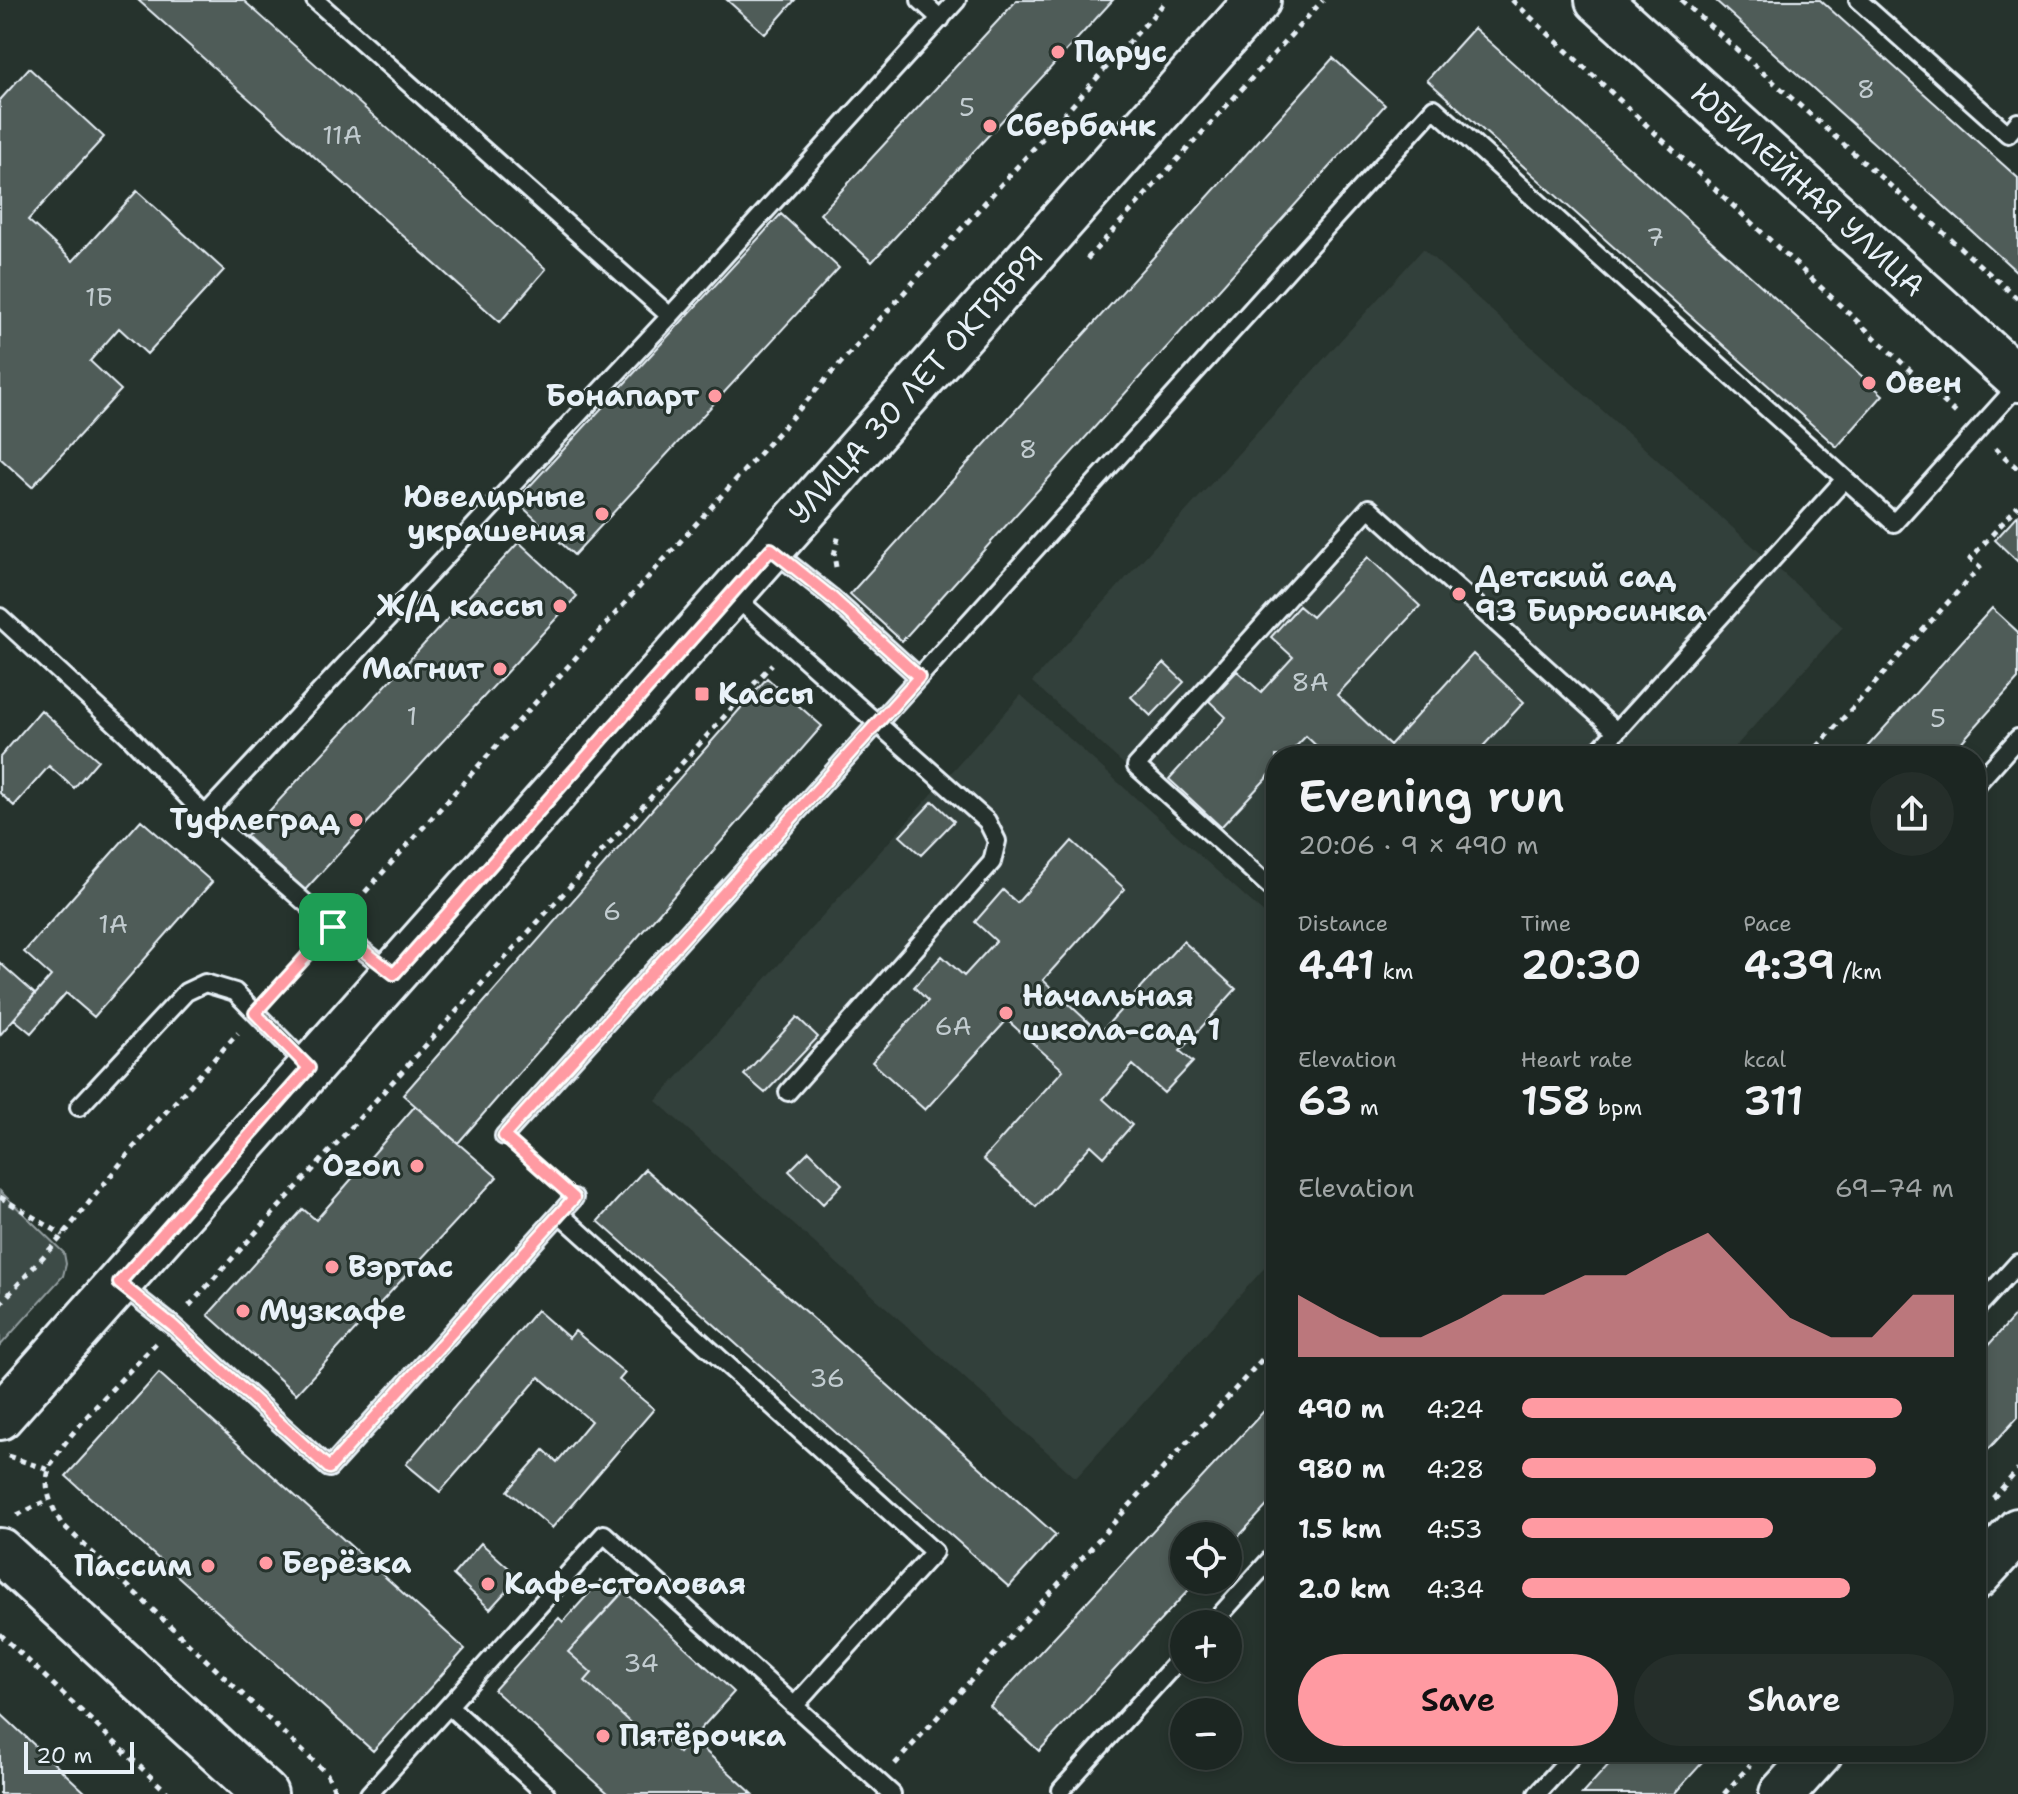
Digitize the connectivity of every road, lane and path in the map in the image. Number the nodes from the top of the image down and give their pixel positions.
1 (315, 0) edge
2 (920, 0) edge
3 (957, 0) edge
4 (1167, 0) edge
5 (1258, 0) edge
6 (1323, 0) edge
7 (1512, 0) edge
8 (1598, 0) edge
9 (1681, 0) edge
10 (1858, 0) edge
11 (941, 19) junction
12 (2015, 133) edge
13 (1076, 271) dead end
14 (2018, 299) edge
15 (670, 316) junction
16 (2018, 382) edge
17 (1977, 432) junction
18 (2018, 469) edge
19 (1845, 479) junction
20 (2018, 506) edge
21 (840, 530) dead end
22 (771, 549) junction
23 (731, 594) junction
24 (831, 597) junction
25 (0, 617) edge
26 (791, 643) junction
27 (919, 677) junction
28 (878, 722) junction
29 (1616, 731) junction
30 (2018, 738) edge
31 (1603, 746) edge
32 (1818, 746) edge
33 (1986, 774) edge
34 (205, 815) junction
35 (1266, 883) edge
36 (333, 927) junction
37 (394, 974) junction
38 (255, 1013) junction
39 (309, 1068) junction
40 (788, 1092) dead end
41 (79, 1107) dead end
42 (504, 1136) joint
43 (0, 1197) edge
44 (574, 1198) joint
45 (560, 1214) junction
46 (63, 1235) junction
47 (2018, 1263) edge
48 (119, 1283) junction
49 (1986, 1294) edge
50 (0, 1304) edge
51 (172, 1325) junction
52 (1266, 1355) edge
53 (0, 1417) edge
54 (0, 1453) edge
55 (49, 1470) junction
56 (2018, 1470) edge
57 (49, 1500) junction
58 (2002, 1518) edge
59 (6, 1534) edge
60 (1986, 1554) edge
61 (1266, 1564) edge
62 (1225, 1610) edge
63 (0, 1634) edge
64 (1170, 1669) edge
65 (449, 1706) junction
66 (794, 1706) junction
67 (1566, 1762) edge
68 (1752, 1762) dead end
69 (1811, 1762) edge
70 (886, 1788) edge
71 (1061, 1790) dead end
72 (169, 1794) edge
73 (265, 1794) edge
74 (337, 1794) edge
75 (369, 1794) edge
76 (546, 1794) edge
77 (1537, 1794) edge
78 (1724, 1794) edge
79 (1782, 1794) edge

1 - 15 lane
2 - 11 lane
3 - 11 lane
4 - 36 path
5 - 22 street, УЛИЦА 30 ЛЕТ ОКТЯБРЯ
6 - 13 path
7 - 17 path
8 - 16 street, ЮБИЛЕЙНАЯ УЛИЦА
9 - 14 path
10 - 12 lane
11 - 15 lane
15 - 34 lane
16 - 17 lane
17 - 18 path
17 - 19 lane
19 - 27 lane
19 - 29 lane
20 - 32 path
21 - 24 path
22 - 23 street, УЛИЦА 30 ЛЕТ ОКТЯБРЯ
22 - 24 lane
23 - 26 lane
23 - 37 street, УЛИЦА 30 ЛЕТ ОКТЯБРЯ
24 - 27 lane
25 - 34 lane
26 - 28 lane
26 - 51 path
27 - 28 lane
28 - 40 lane
28 - 42 lane
29 - 31 lane
29 - 35 lane
30 - 33 lane
34 - 36 lane
36 - 37 lane
36 - 38 path
37 - 39 street, УЛИЦА 30 ЛЕТ ОКТЯБРЯ
38 - 39 lane
38 - 41 lane
38 - 46 path
39 - 48 street, УЛИЦА 30 ЛЕТ ОКТЯБРЯ
42 - 44 path
43 - 46 path
44 - 45 lane
45 - 51 lane
45 - 66 lane
46 - 50 path
47 - 49 lane
48 - 51 lane
48 - 53 street, УЛИЦА 30 ЛЕТ ОКТЯБРЯ
51 - 55 path
52 - 70 path
54 - 55 path
55 - 57 path
56 - 58 path
57 - 59 path
57 - 74 path
58 - 60 street
59 - 73 street
61 - 62 lane
63 - 72 path
64 - 71 lane
65 - 66 lane
65 - 75 lane
65 - 76 lane
66 - 70 lane
67 - 77 lane
68 - 78 path
69 - 79 street

